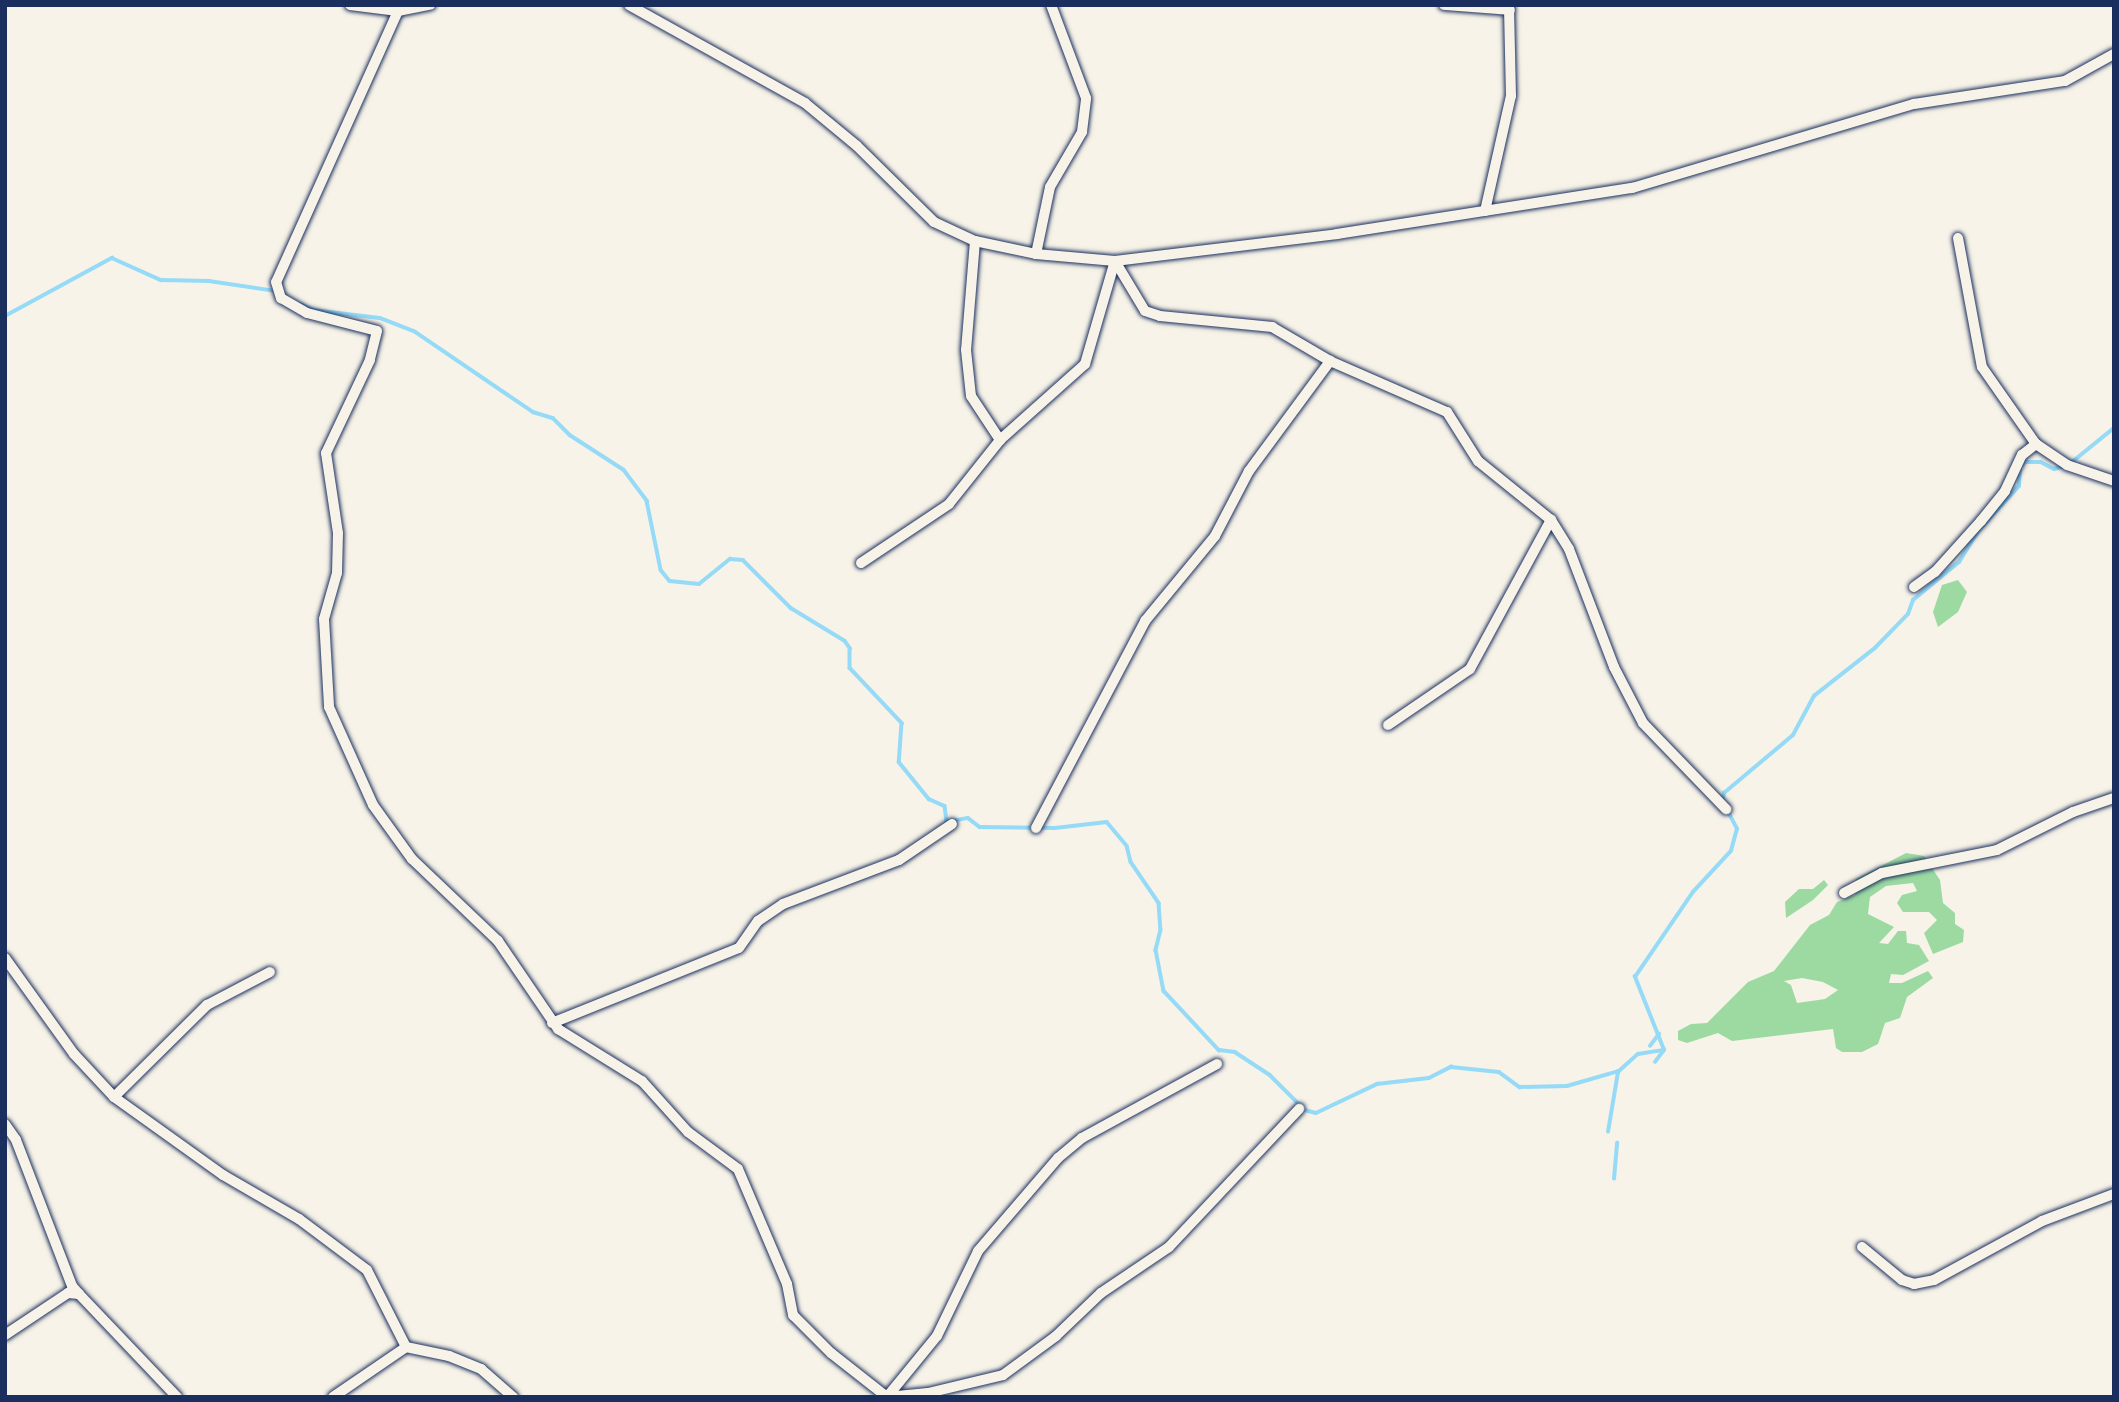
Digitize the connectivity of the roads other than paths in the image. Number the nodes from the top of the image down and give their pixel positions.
1 (350, 5) edge
2 (430, 5) edge
3 (629, 5) edge
4 (1051, 5) edge
5 (1444, 5) edge
6 (1510, 8) edge
7 (398, 11) junction
8 (2114, 54) edge
9 (1485, 211) junction
10 (1958, 238) dead end
11 (975, 241) junction
12 (1036, 254) junction
13 (1115, 261) junction
14 (1330, 361) junction
15 (1000, 440) junction
16 (2036, 444) junction
17 (2114, 481) edge
18 (1551, 520) junction
19 (861, 563) dead end
20 (1914, 586) dead end
21 (1388, 725) dead end
22 (2114, 798) edge
23 (1726, 809) dead end
24 (952, 824) dead end
25 (1036, 828) dead end
26 (1844, 893) dead end
27 (5, 958) edge
28 (270, 972) dead end
29 (552, 1023) junction
30 (1217, 1064) dead end
31 (114, 1097) junction
32 (1299, 1109) dead end
33 (5, 1124) edge
34 (2114, 1194) edge
35 (1862, 1247) dead end
36 (79, 1294) junction
37 (5, 1335) edge
38 (406, 1348) junction
39 (177, 1397) edge
40 (333, 1397) edge
41 (513, 1397) edge
42 (887, 1397) edge

1 - 7 street
2 - 7 street
3 - 11 street
4 - 12 street
5 - 6 street
6 - 9 street
7 - 29 street
8 - 9 street
9 - 13 street
10 - 16 street
11 - 12 street
11 - 15 street
12 - 13 street
13 - 14 street
13 - 15 street
14 - 18 street
14 - 25 street
15 - 19 street
16 - 17 street
16 - 20 street
18 - 21 street
18 - 23 street
22 - 26 street
24 - 29 street
27 - 31 street
28 - 31 street
29 - 42 street
30 - 42 street
31 - 38 street
32 - 42 street
33 - 36 street
34 - 35 street
36 - 37 street
36 - 39 street
38 - 40 street
38 - 41 street

